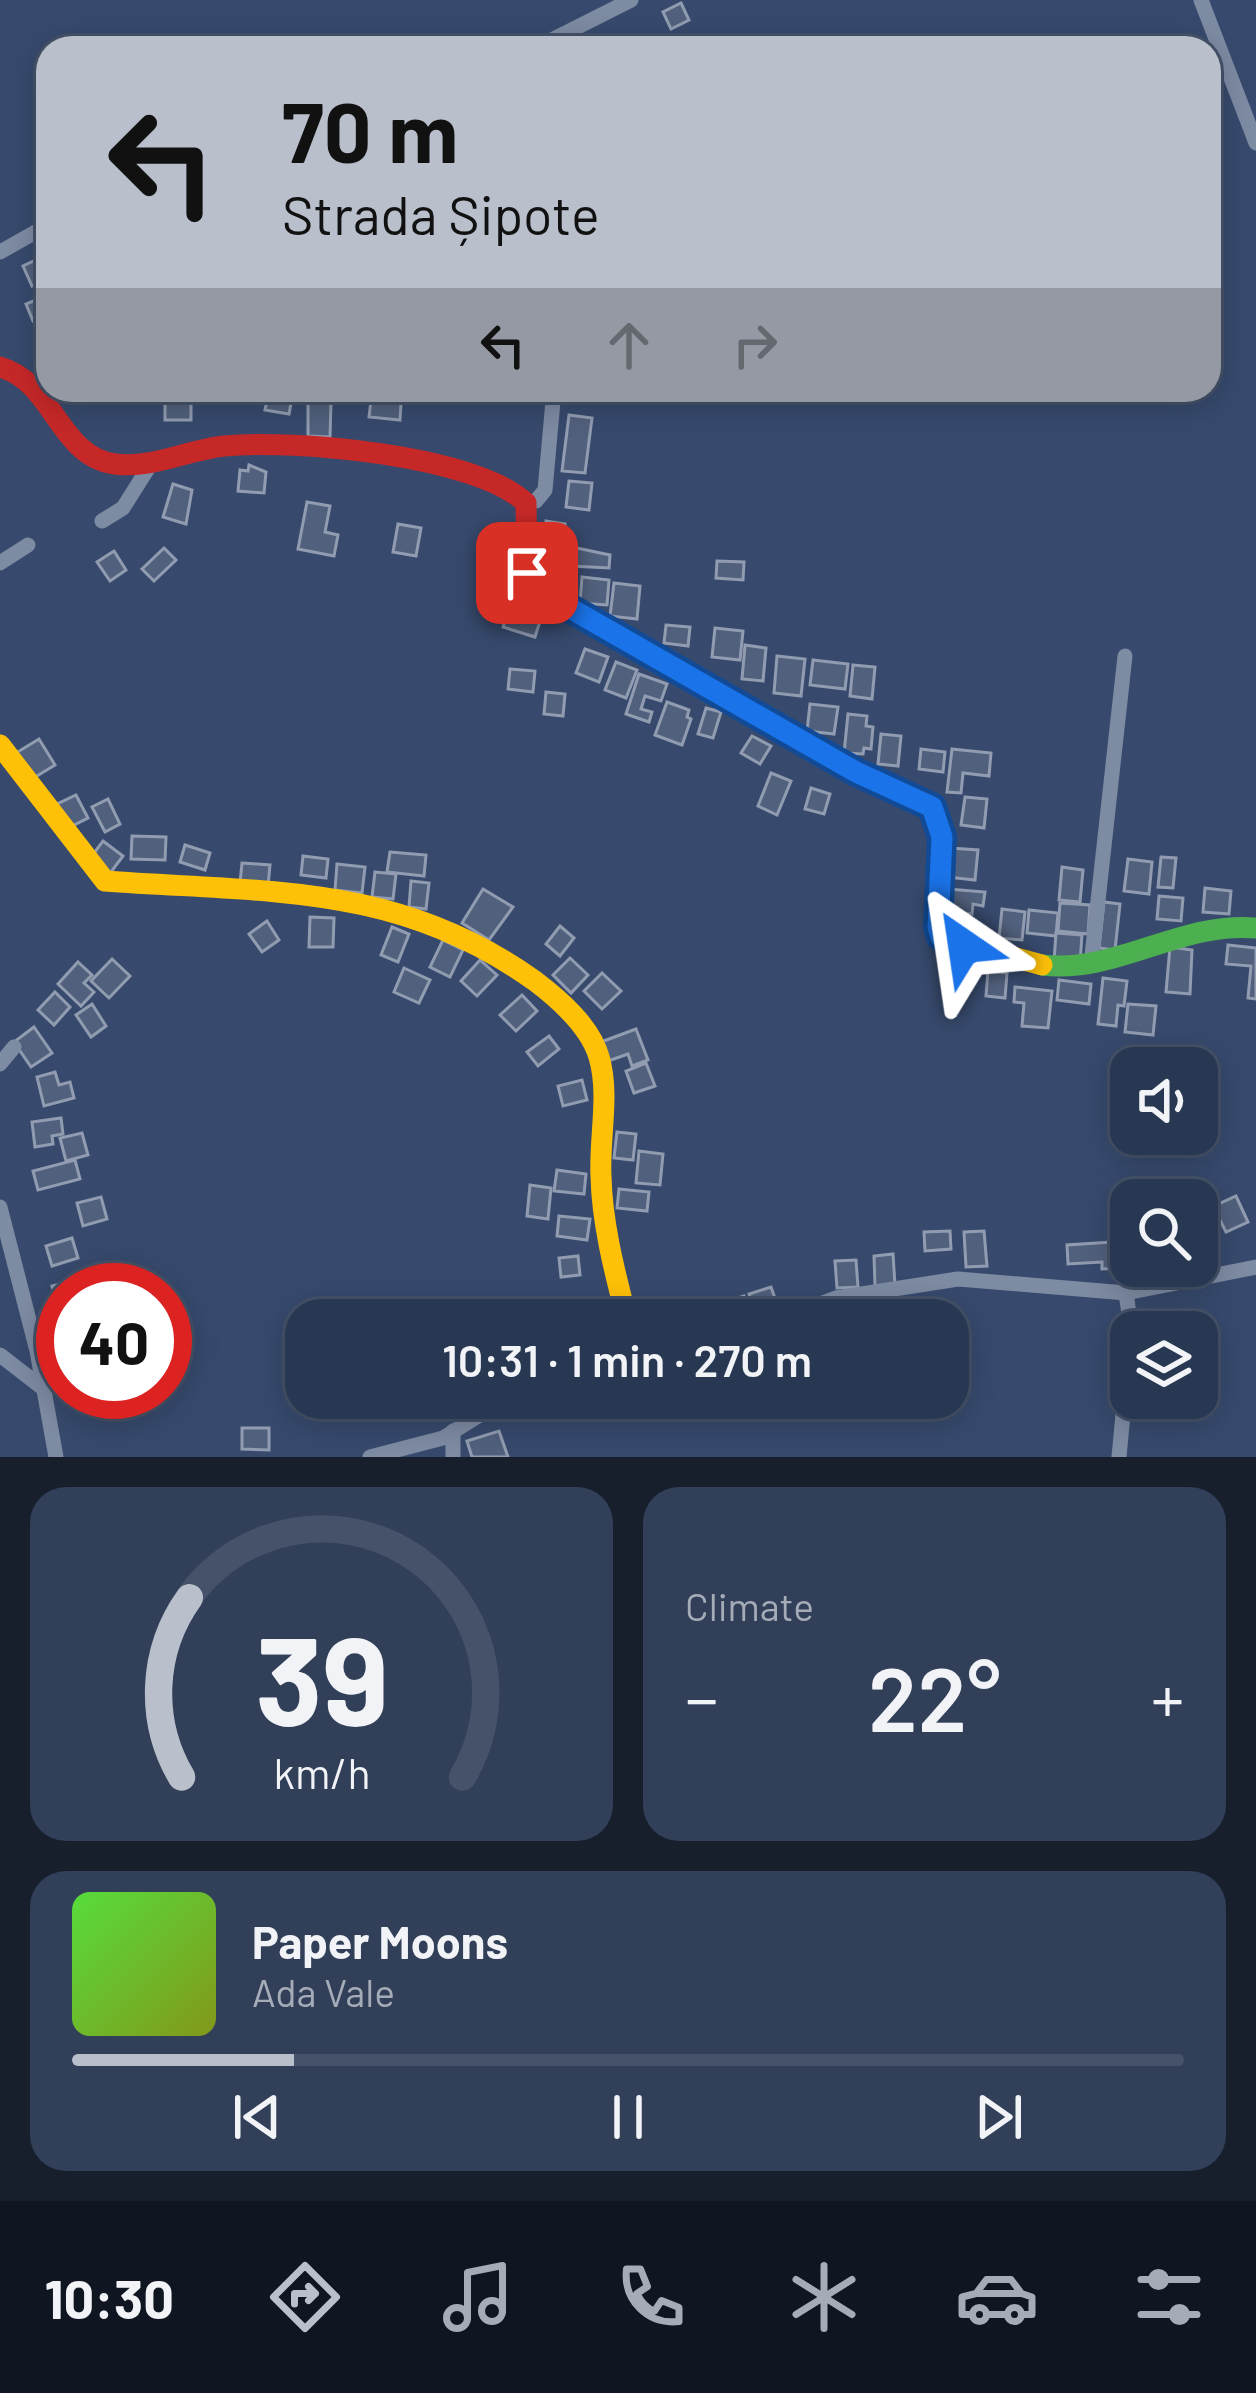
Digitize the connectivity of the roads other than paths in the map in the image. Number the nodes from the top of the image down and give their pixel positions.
1 (631, 0) edge
2 (1202, 0) edge
3 (572, 30) junction
4 (560, 36) edge
5 (572, 36) edge
6 (1216, 36) edge
7 (1221, 50) edge
8 (1256, 143) edge
9 (36, 232) edge
10 (0, 252) edge
11 (0, 367) edge
12 (36, 389) edge
13 (46, 402) edge
14 (553, 402) edge
15 (152, 462) junction
16 (526, 503) junction
17 (102, 521) dead end
18 (28, 545) dead end
19 (0, 563) edge
20 (1125, 656) dead end
21 (0, 745) edge
22 (1256, 928) edge
23 (1091, 964) junction
24 (14, 1047) dead end
25 (0, 1064) edge
26 (0, 1207) edge
27 (1256, 1267) edge
28 (1126, 1293) junction
29 (623, 1299) edge
30 (833, 1299) edge
31 (0, 1355) edge
32 (36, 1356) edge
33 (36, 1383) edge
34 (49, 1419) edge
35 (472, 1419) edge
36 (453, 1431) junction
37 (56, 1457) edge
38 (370, 1457) edge
39 (453, 1457) edge
40 (1119, 1457) edge

1 - 3 street
2 - 6 street
3 - 4 street
3 - 5 street
7 - 8 street
9 - 10 street
11 - 12 street
13 - 15 street
14 - 16 street
15 - 16 street
15 - 17 street
16 - 23 street
18 - 19 street
20 - 23 street
21 - 29 street
22 - 23 street
24 - 25 street
26 - 32 street
27 - 28 street
28 - 30 street
28 - 40 street
31 - 33 street
34 - 37 street
35 - 36 street
36 - 38 street
36 - 39 street

